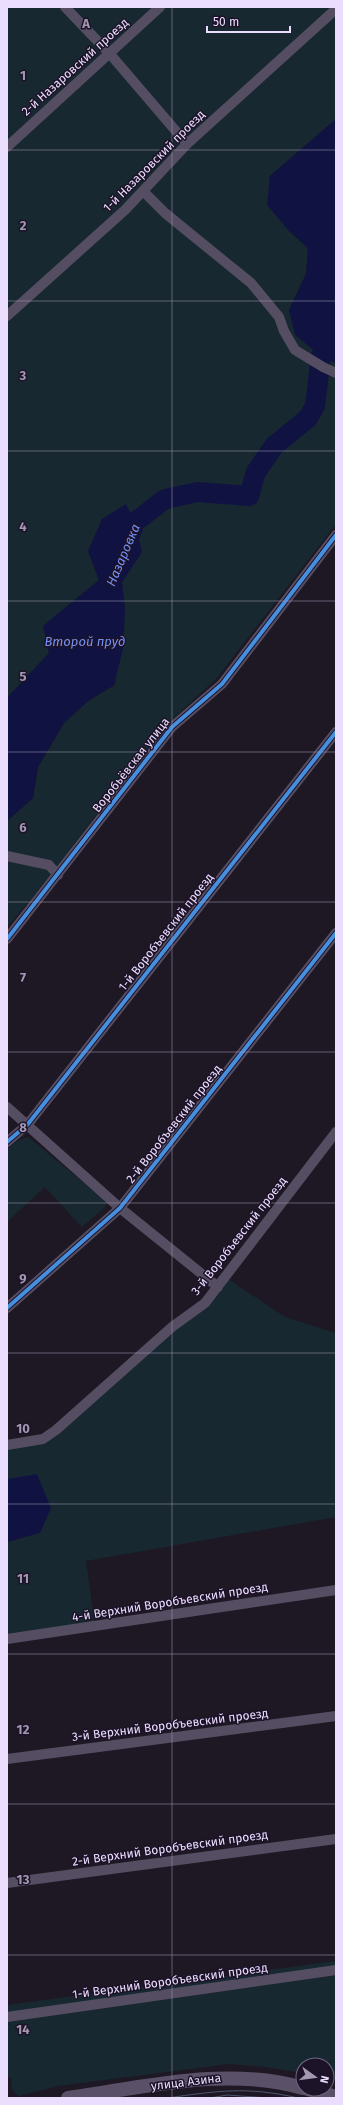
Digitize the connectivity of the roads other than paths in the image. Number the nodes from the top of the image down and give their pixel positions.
1 (65, 7) edge
2 (160, 7) edge
3 (336, 9) edge
4 (110, 54) junction
5 (187, 144) junction
6 (7, 147) edge
7 (143, 191) junction
8 (7, 316) edge
9 (336, 373) edge
10 (336, 535) edge
11 (336, 732) edge
12 (7, 856) edge
13 (58, 875) junction
14 (336, 933) edge
15 (7, 939) edge
16 (7, 1107) edge
17 (28, 1124) junction
18 (336, 1132) edge
19 (7, 1142) edge
20 (120, 1208) junction
21 (218, 1287) junction
22 (7, 1308) edge
23 (7, 1445) edge
24 (336, 1590) edge
25 (7, 1639) edge
26 (336, 1716) edge
27 (7, 1759) edge
28 (336, 1839) edge
29 (7, 1883) edge
30 (336, 1970) edge
31 (7, 2017) edge
32 (295, 2086) edge
33 (68, 2098) edge

1 - 4 street
2 - 4 street, 2-й Назаровский проезд
3 - 5 street, 1-й Назаровский проезд
4 - 5 street
4 - 6 street, 2-й Назаровский проезд
5 - 7 street, 1-й Назаровский проезд
7 - 8 street, 1-й Назаровский проезд
7 - 9 street
10 - 13 street, Воробьёвская улица
11 - 17 street, 1-й Воробъевский проезд
12 - 13 street
13 - 15 street, Воробьёвская улица
14 - 20 street, 2-й Воробъевский проезд
16 - 17 street
17 - 19 street, 1-й Воробъевский проезд
17 - 20 street
18 - 21 street, 3-й Воробъевский проезд
20 - 21 street
20 - 22 street, 2-й Воробъевский проезд
21 - 23 street, 3-й Воробъевский проезд
24 - 25 street, 4-й Верхний Воробъевский проезд
26 - 27 street, 3-й Верхний Воробъевский проезд
28 - 29 street, 2-й Верхний Воробъевский проезд
30 - 31 street, 1-й Верхний Воробъевский проезд
32 - 33 street, улица Азина

